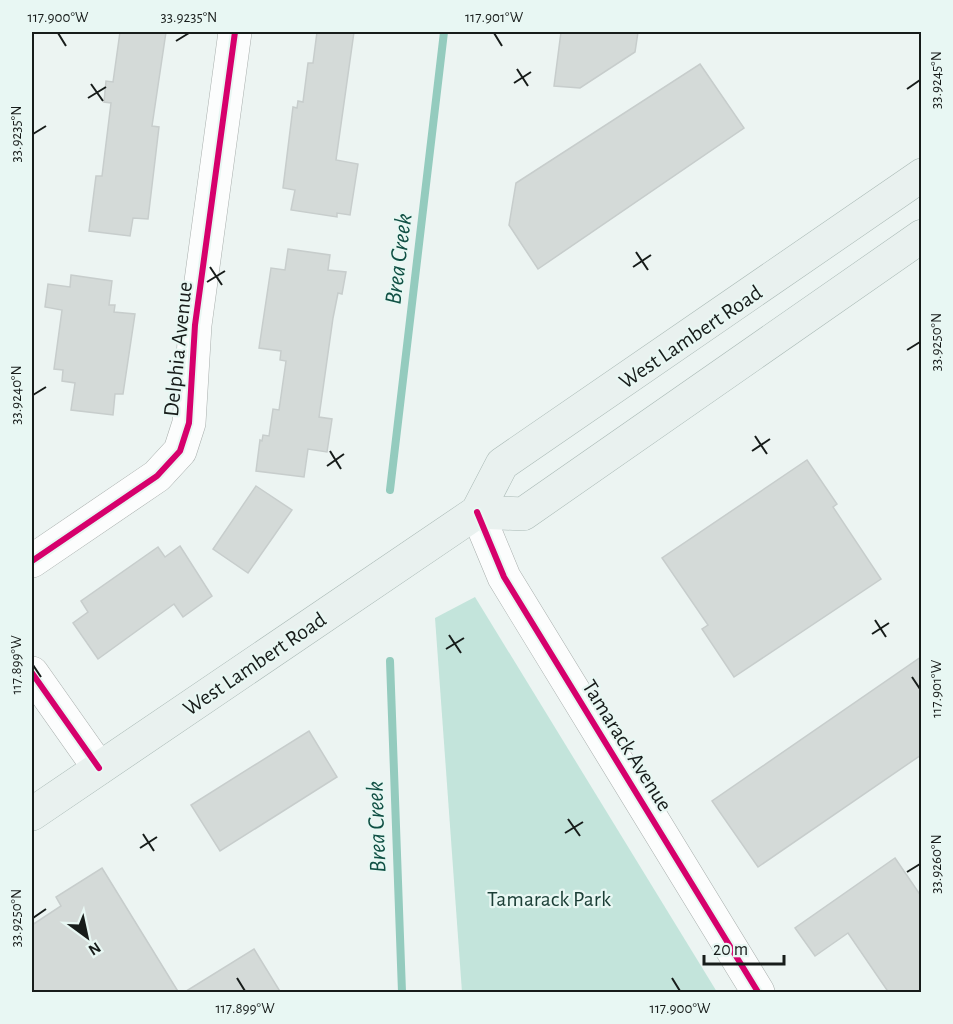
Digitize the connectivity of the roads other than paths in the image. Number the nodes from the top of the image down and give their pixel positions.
1 (235, 32) edge
2 (921, 175) edge
3 (921, 236) edge
4 (477, 512) junction
5 (32, 561) edge
6 (32, 673) edge
7 (99, 768) junction
8 (32, 814) edge
9 (758, 993) edge

1 - 5 street, Delphia Avenue
2 - 4 main road, West Lambert Road
3 - 4 main road
4 - 7 main road, West Lambert Road
4 - 9 street, Tamarack Avenue
6 - 7 street
7 - 8 main road, West Lambert Road

